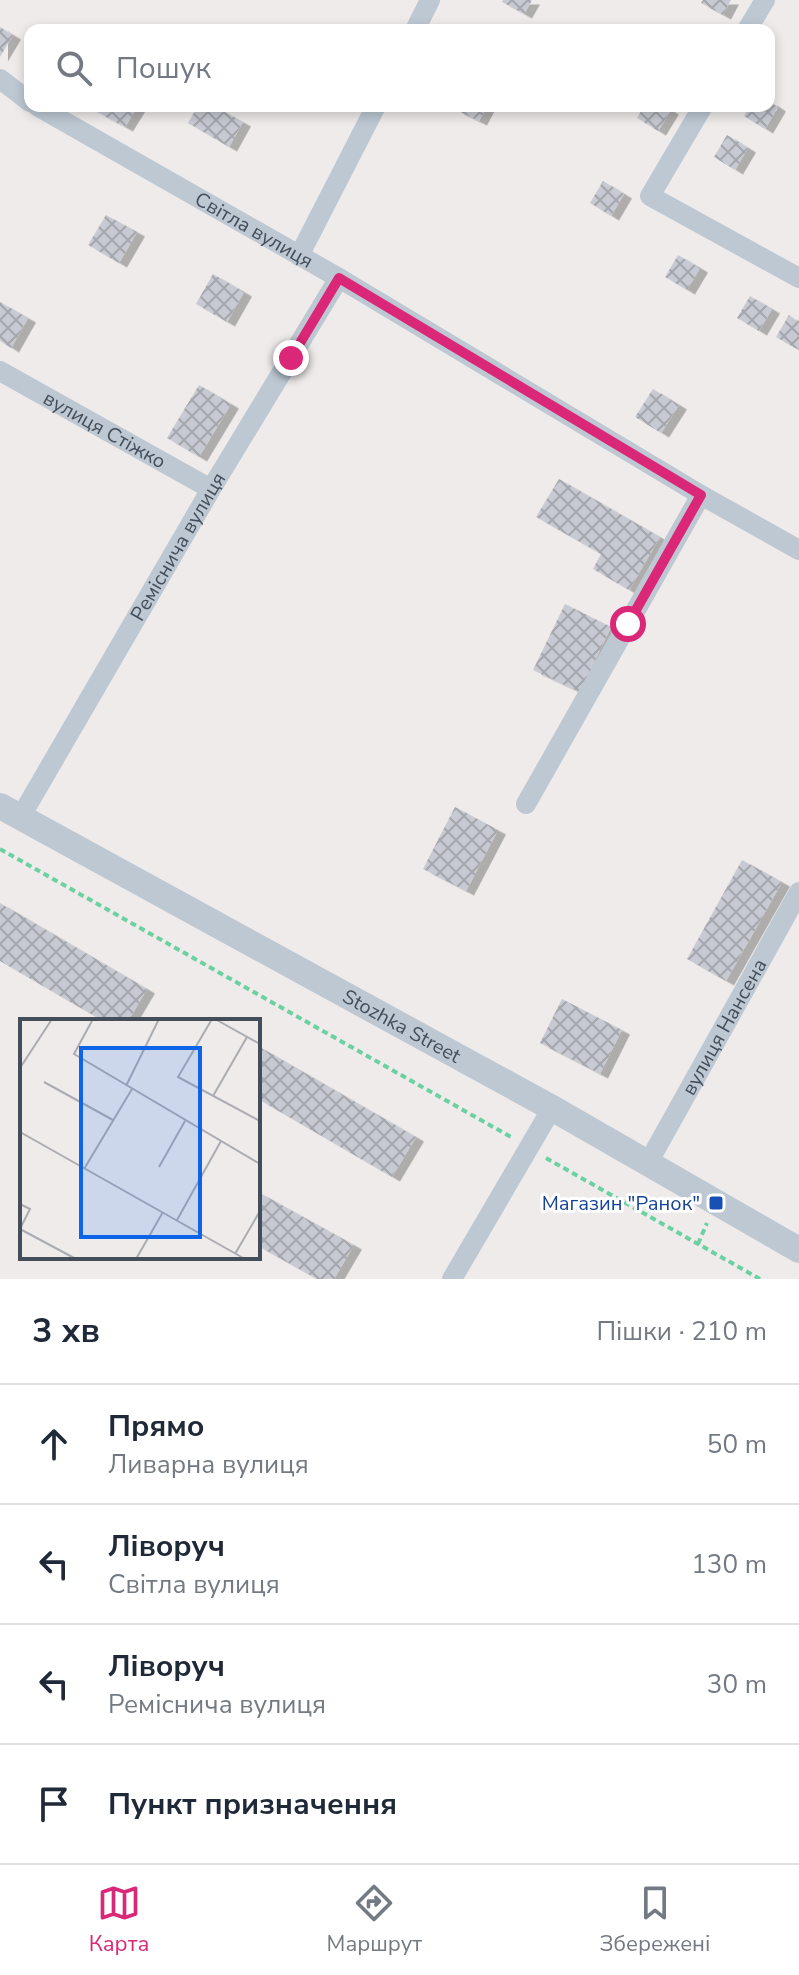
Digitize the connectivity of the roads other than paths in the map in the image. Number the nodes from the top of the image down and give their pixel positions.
1 (430, 0) edge
2 (765, 0) edge
3 (418, 24) edge
4 (751, 24) edge
5 (0, 79) edge
6 (24, 97) edge
7 (47, 112) edge
8 (373, 112) edge
9 (699, 112) edge
10 (299, 256) junction
11 (339, 278) junction
12 (799, 278) edge
13 (0, 371) edge
14 (211, 489) junction
15 (701, 495) junction
16 (799, 550) edge
17 (526, 804) dead end
18 (10, 812) edge
19 (799, 892) edge
20 (552, 1108) junction
21 (648, 1163) junction
22 (799, 1250) edge
23 (452, 1279) edge

1 - 3 street
2 - 4 street
5 - 6 street
7 - 10 street, Світла вулиця
8 - 10 street
9 - 12 street
10 - 11 street, Світла вулиця
11 - 14 street, Реміснича вулиця
11 - 15 street, Світла вулиця
13 - 14 street, вулиця Стіжко
14 - 18 street, Реміснича вулиця
15 - 16 street, Світла вулиця
15 - 17 street
18 - 20 street, Stozhka Street
19 - 21 street, вулиця Нансена
20 - 21 street, Stozhka Street
20 - 23 street
21 - 22 street, Stozhka Street

